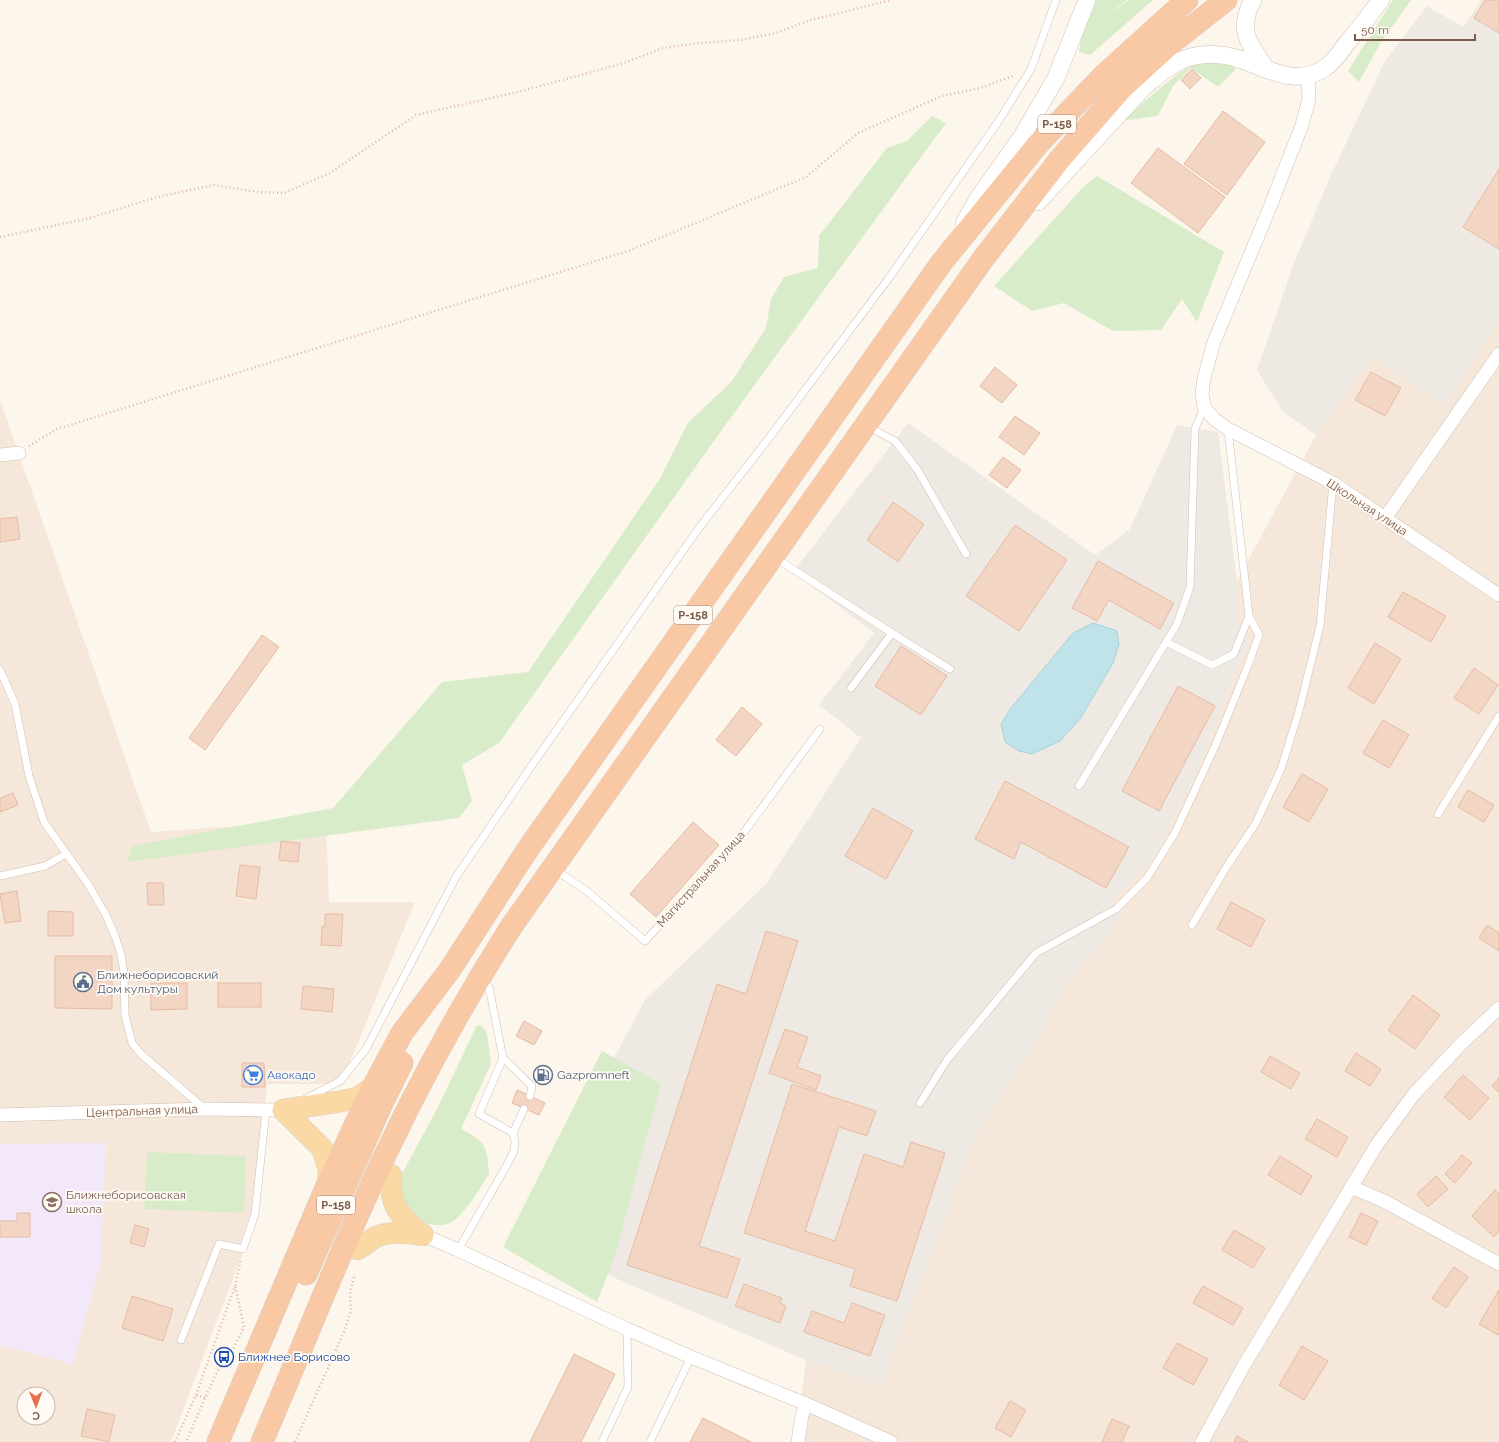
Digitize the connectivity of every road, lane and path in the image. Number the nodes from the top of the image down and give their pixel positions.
1 (891, 0) edge
2 (1056, 0) edge
3 (1086, 0) edge
4 (1187, 0) edge
5 (1226, 0) edge
6 (1253, 0) edge
7 (1381, 0) edge
8 (1031, 69) junction
9 (1267, 70) junction
10 (1308, 75) junction
11 (0, 237) edge
12 (983, 259) junction
13 (942, 262) junction
14 (1499, 354) edge
15 (1204, 407) junction
16 (865, 425) junction
17 (1228, 429) junction
18 (19, 453) joint
19 (0, 456) edge
20 (1333, 483) junction
21 (1385, 518) junction
22 (966, 554) dead end
23 (772, 556) junction
24 (1499, 595) edge
25 (1249, 616) junction
26 (892, 634) junction
27 (1166, 642) junction
28 (950, 668) dead end
29 (0, 670) edge
30 (850, 688) dead end
31 (1499, 716) edge
32 (820, 729) dead end
33 (616, 777) junction
34 (1079, 786) dead end
35 (1438, 814) dead end
36 (66, 854) junction
37 (560, 874) junction
38 (0, 876) edge
39 (1192, 925) dead end
40 (449, 971) junction
41 (489, 987) junction
42 (1499, 1008) edge
43 (503, 1058) junction
44 (373, 1087) junction
45 (530, 1096) dead end
46 (920, 1104) dead end
47 (524, 1108) dead end
48 (205, 1109) junction
49 (275, 1110) junction
50 (0, 1115) edge
51 (513, 1132) junction
52 (391, 1175) junction
53 (328, 1183) junction
54 (1351, 1187) junction
55 (423, 1235) junction
56 (244, 1249) junction
57 (358, 1249) junction
58 (458, 1250) junction
59 (1499, 1264) edge
60 (355, 1273) dead end
61 (235, 1286) junction
62 (627, 1329) junction
63 (181, 1340) dead end
64 (691, 1357) junction
65 (196, 1395) junction
66 (205, 1398) junction
67 (806, 1404) junction
68 (187, 1440) dead end
69 (175, 1442) edge
70 (218, 1442) edge
71 (232, 1442) edge
72 (262, 1442) edge
73 (273, 1442) edge
74 (295, 1442) edge
75 (602, 1442) edge
76 (650, 1442) edge
77 (798, 1442) edge
78 (891, 1442) edge
79 (1202, 1442) edge

1 - 11 path
2 - 8 lane
3 - 13 street
4 - 13 highway, Р-158
5 - 12 highway, Р-158
6 - 9 street
7 - 10 street
8 - 18 path
8 - 49 lane
9 - 10 street
9 - 12 street
10 - 15 street
12 - 16 highway, Р-158
13 - 40 highway, Р-158
14 - 21 street
15 - 17 street, Школьная улица
15 - 27 lane
16 - 22 lane
16 - 23 highway, Р-158
17 - 20 street, Школьная улица
17 - 25 lane
18 - 19 street
20 - 21 street, Школьная улица
20 - 39 lane
21 - 24 street, Школьная улица
23 - 26 lane
23 - 33 highway, Р-158
25 - 27 lane
25 - 46 lane
26 - 28 lane
26 - 30 lane
27 - 34 lane
29 - 36 lane
31 - 35 lane
32 - 37 lane, Магистральная улица
33 - 37 highway
33 - 72 highway, Р-158
36 - 38 lane
36 - 48 lane
37 - 41 highway
40 - 44 highway
40 - 71 highway, Р-158
41 - 43 lane
41 - 52 highway
42 - 54 street
43 - 45 lane
43 - 51 lane
44 - 49 main road
44 - 53 highway
47 - 51 lane
48 - 49 street, Центральная улица
48 - 50 street, Центральная улица
49 - 53 main road
49 - 56 lane
51 - 58 lane
52 - 55 main road
52 - 57 highway
53 - 70 highway
54 - 59 street
54 - 79 street
55 - 57 main road
55 - 58 street
56 - 61 path
56 - 63 lane
57 - 73 highway
58 - 62 street
60 - 74 path
61 - 65 path
61 - 66 path
62 - 64 street
62 - 75 lane
64 - 67 street
64 - 76 lane
65 - 66 path
65 - 69 path
66 - 68 path
67 - 77 street
67 - 78 street

